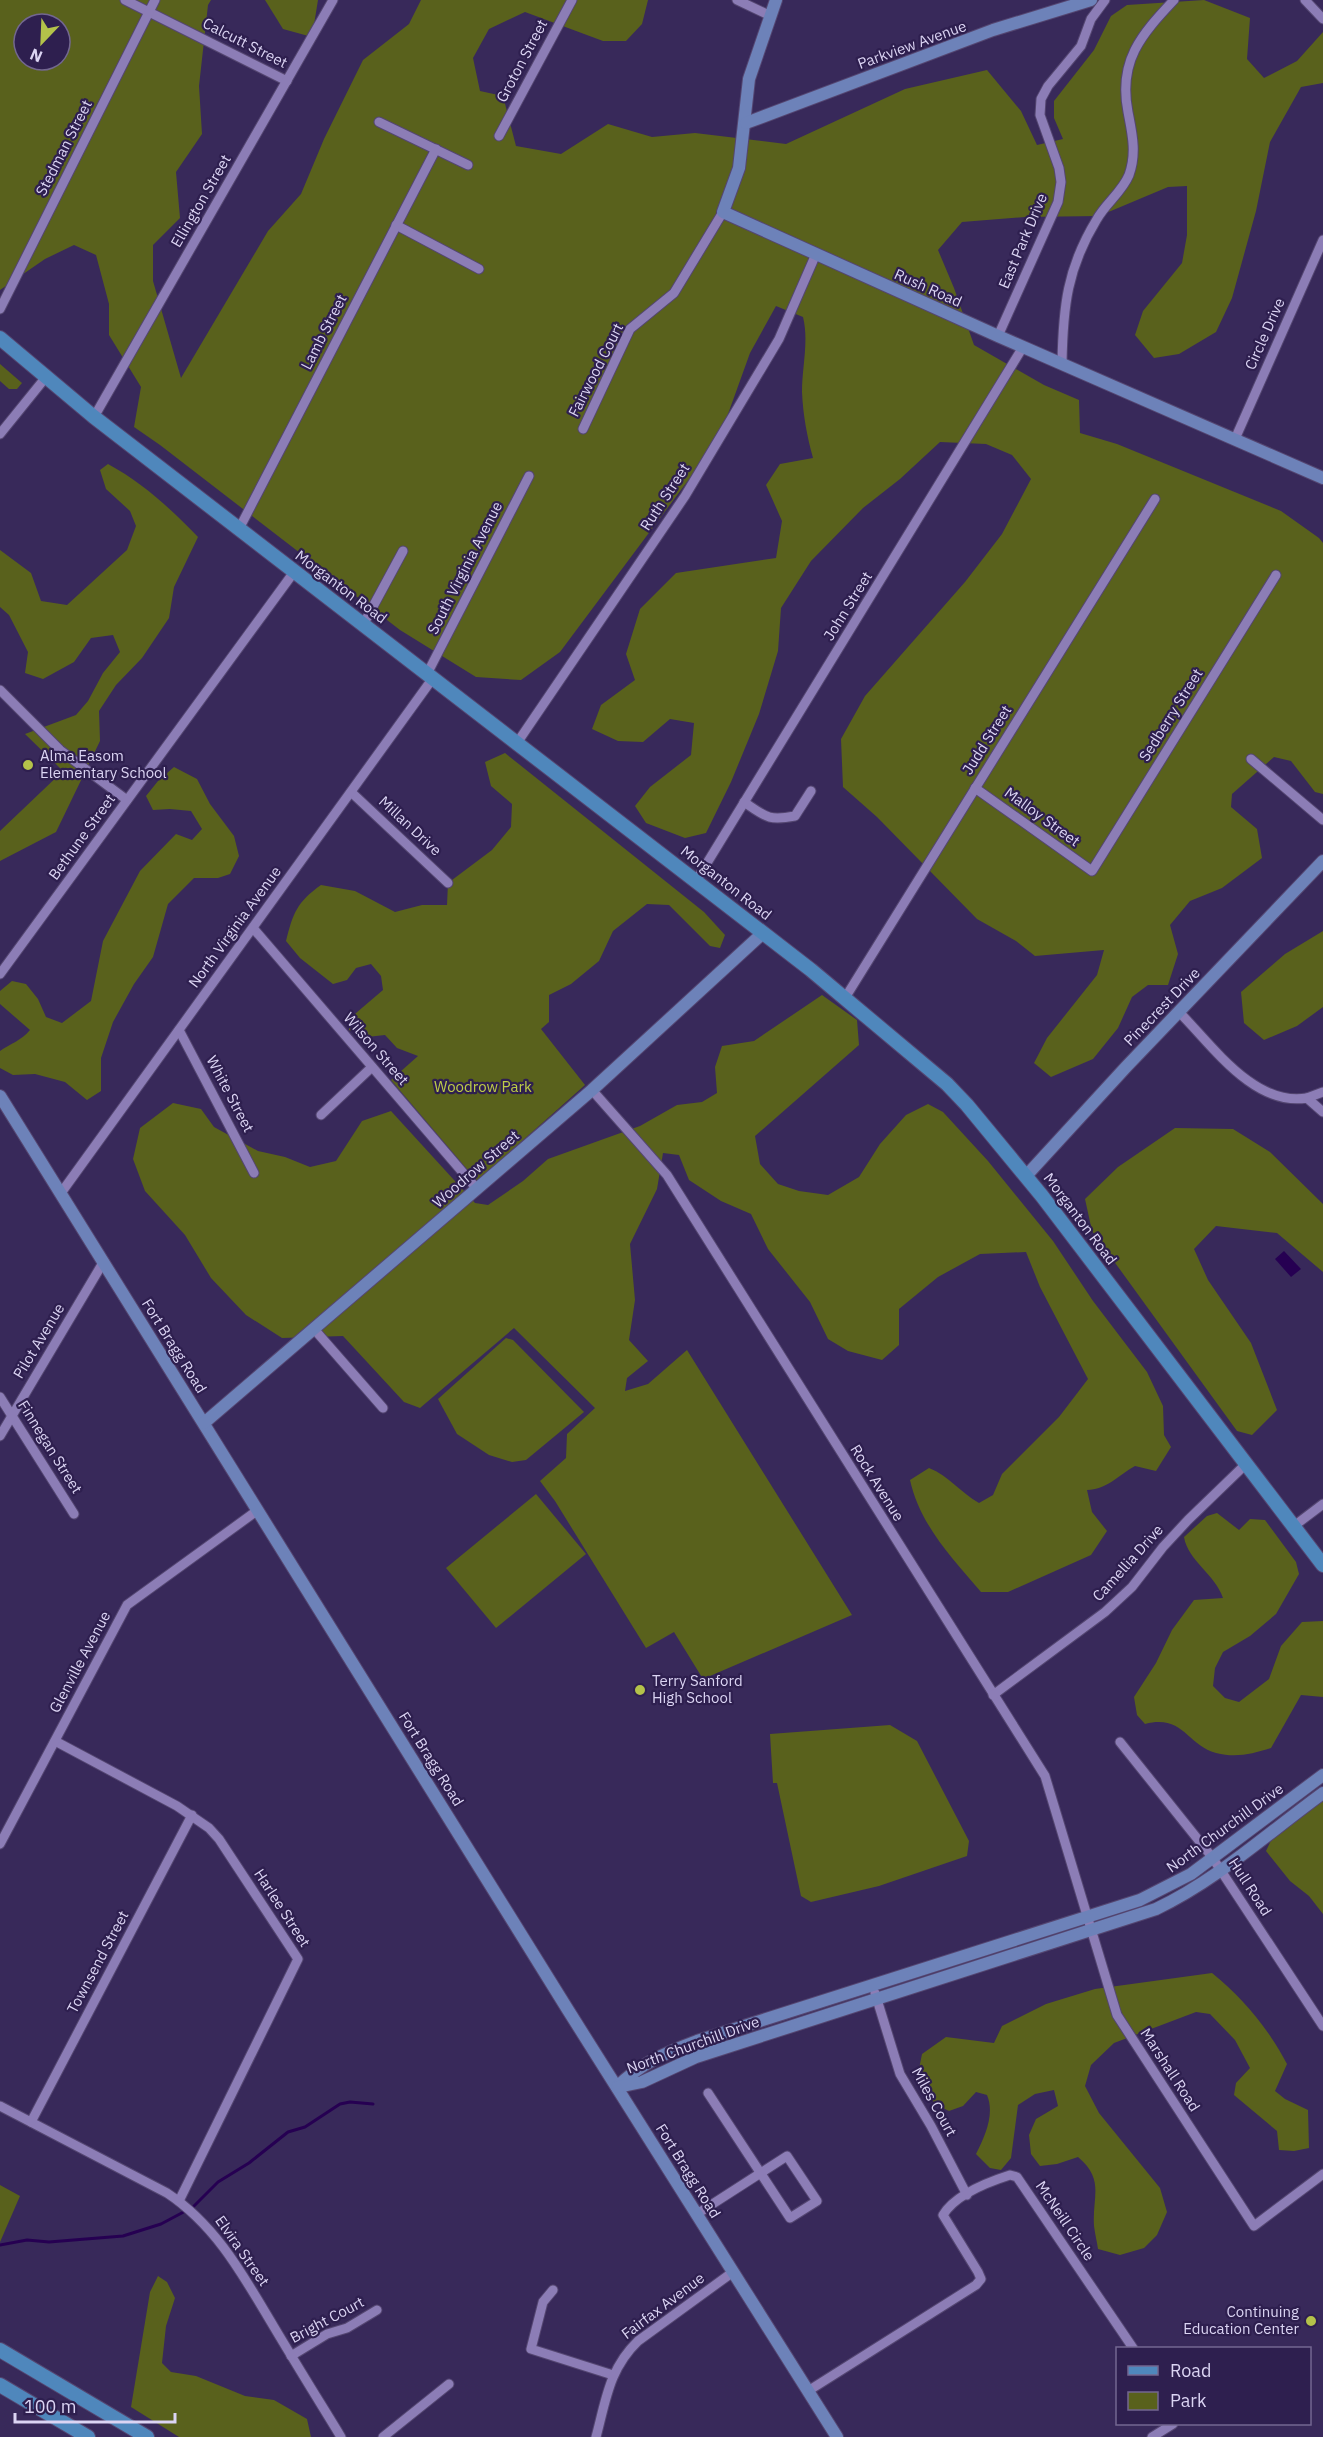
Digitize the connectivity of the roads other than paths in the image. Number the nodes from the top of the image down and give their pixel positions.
1 (125, 0) edge
2 (155, 0) edge
3 (333, 0) edge
4 (572, 0) edge
5 (737, 0) edge
6 (776, 0) edge
7 (1091, 0) edge
8 (1106, 0) edge
9 (1174, 0) edge
10 (1305, 0) edge
11 (149, 12) junction
12 (771, 16) junction
13 (1323, 19) edge
14 (287, 81) junction
15 (379, 123) dead end
16 (746, 123) junction
17 (499, 136) dead end
18 (436, 149) junction
19 (468, 165) dead end
20 (723, 212) junction
21 (396, 225) junction
22 (1323, 240) edge
23 (816, 254) junction
24 (478, 269) dead end
25 (0, 309) edge
26 (998, 336) junction
27 (0, 338) edge
28 (1023, 347) junction
29 (1062, 363) junction
30 (46, 377) junction
31 (94, 417) junction
32 (1, 429) edge
33 (583, 429) dead end
34 (1234, 439) junction
35 (529, 476) dead end
36 (1323, 478) edge
37 (1155, 500) dead end
38 (238, 529) junction
39 (403, 550) dead end
40 (294, 572) junction
41 (1276, 575) dead end
42 (363, 625) junction
43 (430, 676) junction
44 (0, 690) edge
45 (517, 743) junction
46 (1251, 759) dead end
47 (975, 788) junction
48 (811, 791) dead end
49 (351, 792) junction
50 (127, 800) junction
51 (744, 802) junction
52 (1323, 820) edge
53 (1323, 861) edge
54 (1092, 871) joint
55 (696, 881) junction
56 (448, 883) dead end
57 (254, 928) junction
58 (764, 933) junction
59 (0, 974) edge
60 (845, 998) junction
61 (1179, 1012) junction
62 (179, 1030) junction
63 (372, 1067) junction
64 (592, 1090) junction
65 (1323, 1092) edge
66 (0, 1096) edge
67 (1307, 1098) junction
68 (1323, 1112) edge
69 (321, 1115) dead end
70 (254, 1173) dead end
71 (1026, 1176) junction
72 (477, 1189) junction
73 (61, 1193) junction
74 (104, 1262) junction
75 (315, 1329) junction
76 (0, 1397) edge
77 (383, 1408) dead end
78 (12, 1416) junction
79 (204, 1423) junction
80 (0, 1436) edge
81 (1247, 1463) junction
82 (1323, 1504) edge
83 (258, 1510) junction
84 (74, 1514) dead end
85 (1294, 1526) junction
86 (1323, 1565) edge
87 (993, 1695) junction
88 (55, 1741) junction
89 (1120, 1742) dead end
90 (1323, 1775) edge
91 (1323, 1792) edge
92 (192, 1815) junction
93 (0, 1844) edge
94 (1212, 1857) junction
95 (1221, 1871) junction
96 (1088, 1917) junction
97 (1092, 1931) junction
98 (873, 1985) junction
99 (877, 1999) junction
100 (1323, 2026) edge
101 (617, 2087) junction
102 (708, 2093) dead end
103 (0, 2106) edge
104 (31, 2122) junction
105 (761, 2173) junction
106 (1323, 2174) edge
107 (967, 2195) junction
108 (179, 2201) junction
109 (697, 2214) junction
110 (733, 2272) junction
111 (553, 2290) dead end
112 (377, 2310) dead end
113 (1132, 2347) edge
114 (0, 2350) edge
115 (291, 2356) junction
116 (613, 2375) junction
117 (449, 2384) dead end
118 (0, 2385) edge
119 (808, 2391) junction
120 (1171, 2425) edge
121 (88, 2437) edge
122 (147, 2437) edge
123 (341, 2437) edge
124 (383, 2437) edge
125 (596, 2437) edge
126 (837, 2437) edge
127 (1152, 2437) edge

1 - 11 street, Calcutt Street
2 - 11 street, Stedman Street
3 - 14 street, Ellington Street
4 - 17 street, Groton Street
5 - 12 street
6 - 12 street
7 - 16 street, Parkview Avenue
8 - 26 street, East Park Drive
9 - 29 street
10 - 13 street
11 - 14 street, Calcutt Street
11 - 25 street, Stedman Street
12 - 16 street
14 - 31 street, Ellington Street
15 - 18 street
16 - 20 street
18 - 19 street
18 - 21 street, Lamb Street
20 - 23 street, Rush Road
20 - 33 street, Fairwood Court
21 - 24 street
21 - 38 street, Lamb Street
22 - 34 street, Circle Drive
23 - 26 street, Rush Road
23 - 45 street, Ruth Street
26 - 28 street, Rush Road
27 - 30 main road, Morganton Road
28 - 29 street, Rush Road
28 - 51 street, John Street
29 - 34 street, Rush Road
30 - 31 main road, Morganton Road
30 - 32 street
31 - 38 main road, Morganton Road
34 - 36 street, Rush Road
35 - 43 street, South Virginia Avenue
37 - 47 street, Judd Street
38 - 40 main road, Morganton Road
39 - 42 street
40 - 42 main road, Morganton Road
40 - 50 street, Bethune Street
41 - 54 street, Sedberry Street
42 - 43 main road, Morganton Road
43 - 45 main road, Morganton Road
43 - 49 street, North Virginia Avenue
44 - 50 street
45 - 55 main road, Morganton Road
46 - 52 street
47 - 54 street, Malloy Street
47 - 60 street, Judd Street
48 - 51 street
49 - 56 street, Millan Drive
49 - 57 street, North Virginia Avenue
50 - 59 street, Bethune Street
51 - 55 street, John Street
53 - 61 street, Pinecrest Drive
55 - 58 main road, Morganton Road
57 - 62 street, North Virginia Avenue
57 - 63 street, Wilson Street
58 - 60 main road, Morganton Road
58 - 64 street, Woodrow Street
60 - 71 main road, Morganton Road
61 - 67 street
61 - 71 street, Pinecrest Drive
62 - 70 street, White Street
62 - 73 street, North Virginia Avenue
63 - 69 street
63 - 72 street, Wilson Street
64 - 72 street, Woodrow Street
64 - 87 street, Rock Avenue
65 - 67 street
66 - 73 street, Fort Bragg Road
67 - 68 street
71 - 81 main road, Morganton Road
72 - 75 street, Woodrow Street
73 - 74 street, Fort Bragg Road
74 - 78 street, Pilot Avenue
74 - 79 street, Fort Bragg Road
75 - 77 street
75 - 79 street, Woodrow Street
76 - 78 street, Finnegan Street
78 - 80 street, Pilot Avenue
78 - 84 street, Finnegan Street
79 - 83 street, Fort Bragg Road
81 - 85 main road, Morganton Road
81 - 87 street, Camellia Drive
82 - 85 street
83 - 88 street, Glenville Avenue
83 - 101 street, Fort Bragg Road
85 - 86 main road, Morganton Road
87 - 96 street, Rock Avenue
88 - 92 street, Harlee Street
88 - 93 street, Glenville Avenue
89 - 94 street, Hull Road
90 - 94 street, North Churchill Drive
91 - 95 street, North Churchill Drive
92 - 104 street, Townsend Street
92 - 108 street, Harlee Street
94 - 95 street, Hull Road
94 - 96 street, North Churchill Drive
95 - 97 street, North Churchill Drive
95 - 100 street, Hull Road
96 - 97 street, Marshall Road
96 - 98 street, North Churchill Drive
97 - 99 street, North Churchill Drive
97 - 106 street, Marshall Road
98 - 99 street, Miles Court
98 - 101 street, North Churchill Drive
99 - 101 street, North Churchill Drive
99 - 107 street, Miles Court
101 - 109 street, Fort Bragg Road
102 - 105 street
103 - 104 street, Elvira Street
104 - 108 street, Elvira Street
105 - 105 street
105 - 109 street
107 - 113 street, McNeill Circle
107 - 119 street, McNeill Circle
108 - 115 street, Elvira Street
109 - 110 street, Fort Bragg Road
110 - 116 street, Fairfax Avenue
110 - 119 street, Fort Bragg Road
111 - 116 street
112 - 115 street, Bright Court
114 - 122 main road
115 - 123 street, Elvira Street
116 - 125 street, Fairfax Avenue
117 - 124 street
118 - 121 main road
119 - 126 street, Fort Bragg Road
120 - 127 street

